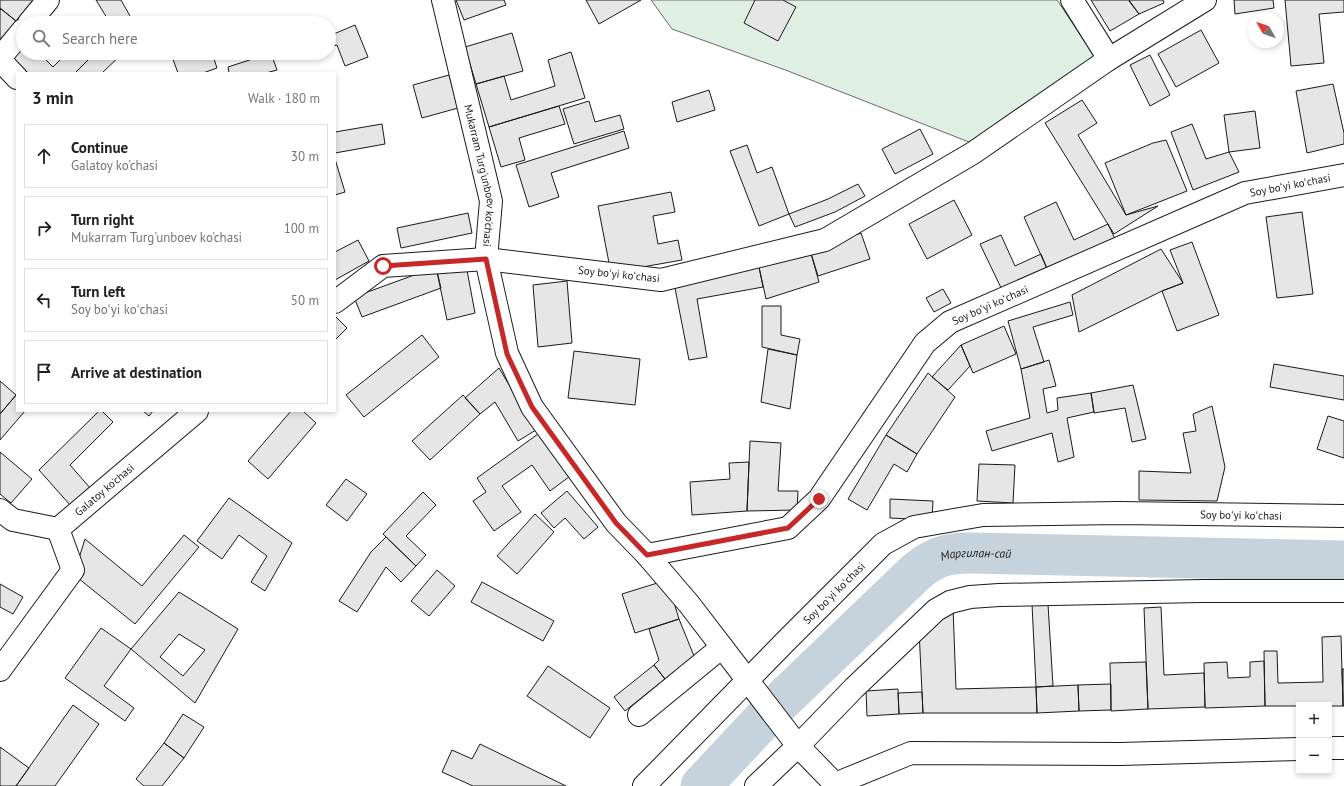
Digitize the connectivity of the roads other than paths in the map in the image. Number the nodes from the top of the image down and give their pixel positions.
1 (48, 0) edge
2 (443, 0) edge
3 (1072, 0) edge
4 (1206, 0) edge
5 (35, 16) edge
6 (16, 39) edge
7 (0, 59) edge
8 (1109, 59) junction
9 (16, 77) edge
10 (1344, 175) edge
11 (486, 259) junction
12 (336, 301) edge
13 (196, 412) edge
14 (0, 510) edge
15 (1344, 516) edge
16 (58, 529) junction
17 (647, 555) junction
18 (1344, 592) edge
19 (722, 647) junction
20 (0, 670) edge
21 (748, 680) junction
22 (640, 715) dead end
23 (798, 746) junction
24 (1332, 748) edge
25 (1344, 748) edge
26 (1296, 749) edge
27 (834, 785) edge
28 (644, 786) edge
29 (756, 786) edge

1 - 5 street
2 - 11 street, Mukarram Turg'unboev ko'chasi
3 - 8 street
4 - 8 street, Soy boʻyi koʻchasi
6 - 7 street
7 - 9 street
8 - 11 street, Soy boʻyi koʻchasi
10 - 17 street, Soy boʻyi koʻchasi
11 - 12 street
11 - 17 street, Mukarram Turg'unboev ko'chasi
13 - 16 street, Galatoy ko'chasi
14 - 16 street
15 - 21 street, Soy boʻyi koʻchasi
16 - 20 street
17 - 19 street, Mukarram Turg'unboev ko'chasi
18 - 23 street
19 - 21 street, Mukarram Turg'unboev ko'chasi
19 - 22 street
21 - 23 street, Mukarram Turg'unboev ko'chasi
21 - 28 street, Soy boʻyi koʻchasi
23 - 27 street, Mukarram Turg'unboev ko'chasi
23 - 29 street
24 - 25 street
26 - 27 street

